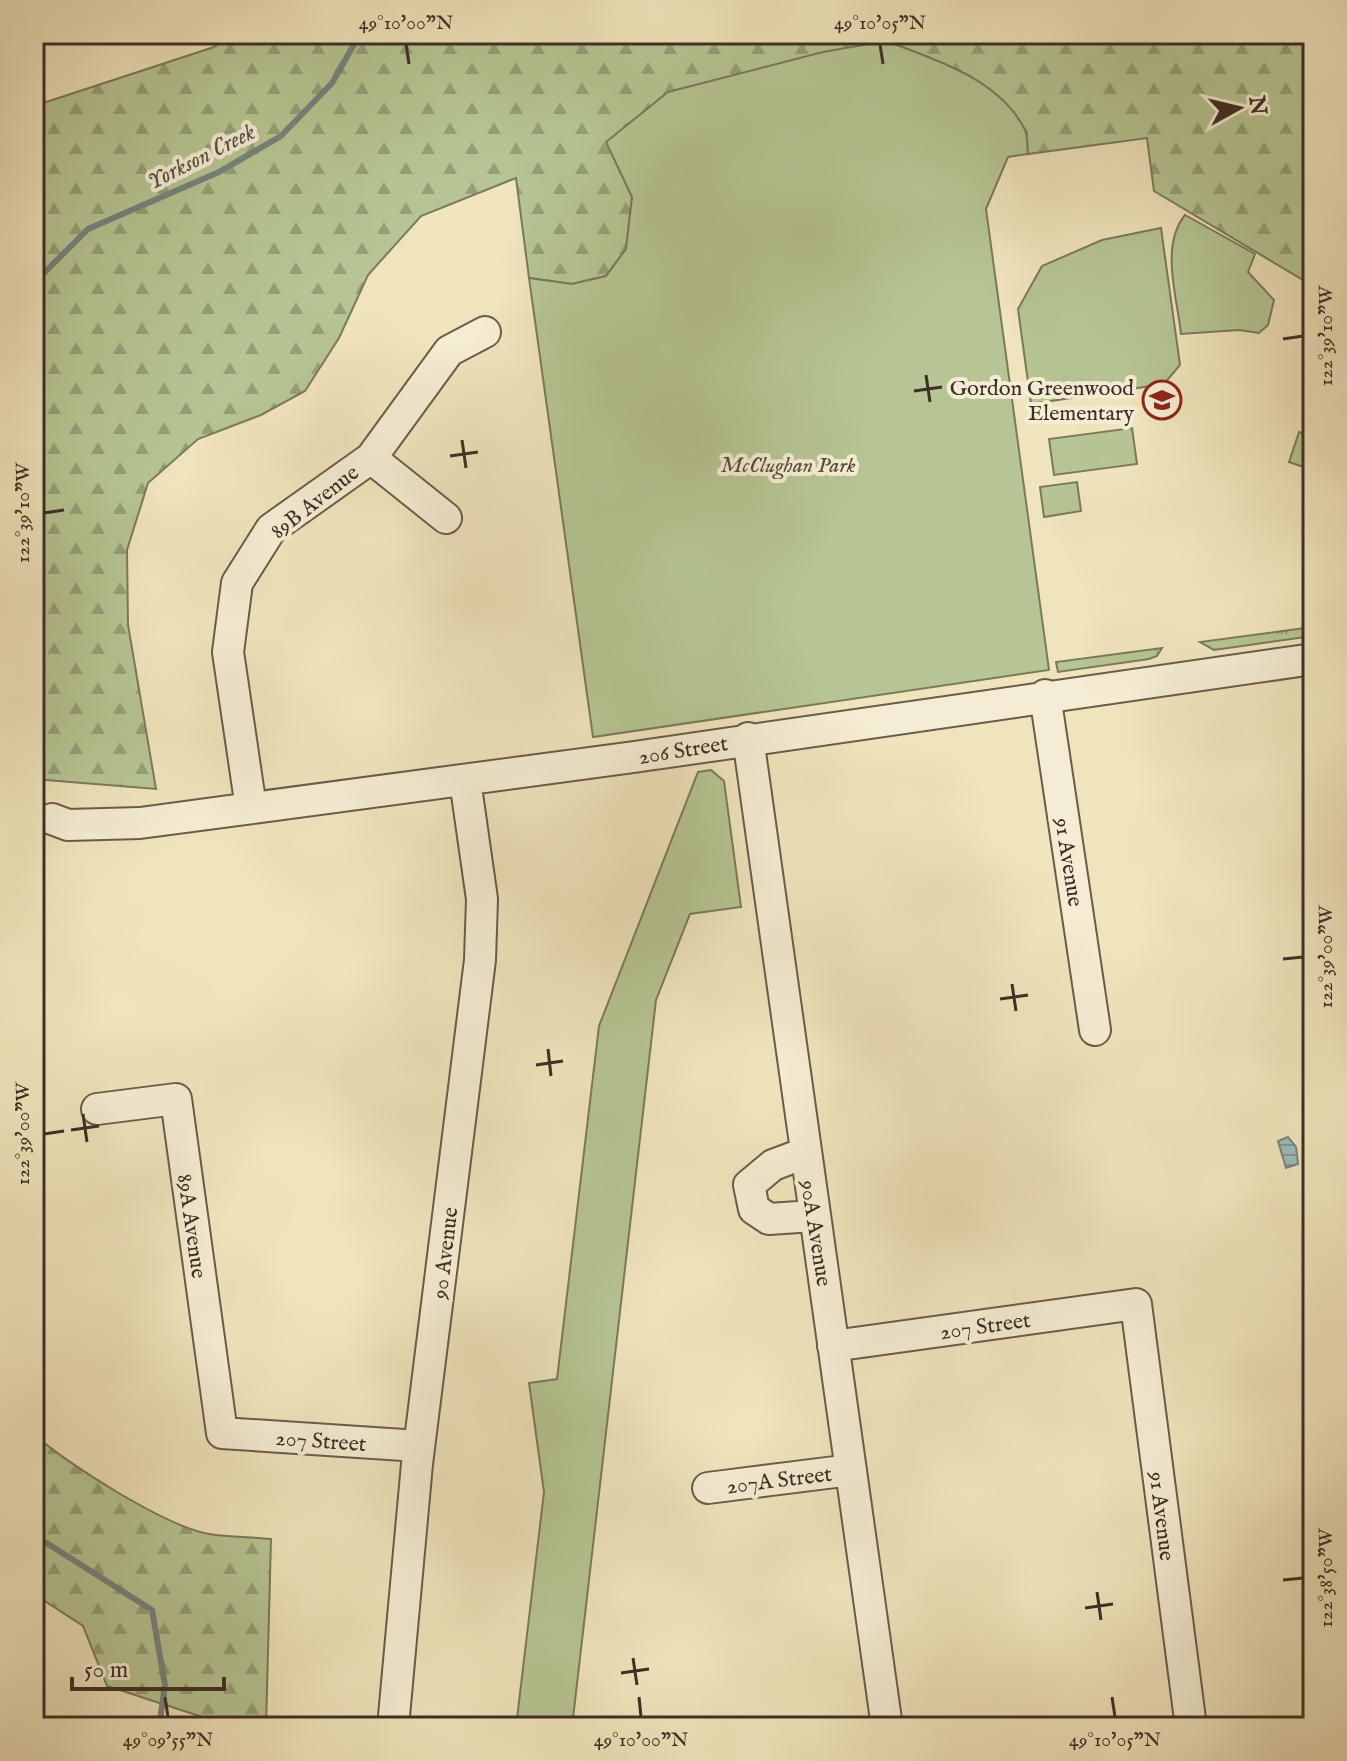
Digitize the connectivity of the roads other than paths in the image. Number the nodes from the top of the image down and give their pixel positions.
1 (485, 332) dead end
2 (371, 458) junction
3 (446, 518) dead end
4 (1313, 659) edge
5 (1045, 695) junction
6 (748, 738) junction
7 (465, 780) junction
8 (251, 808) junction
9 (52, 819) dead end
10 (1095, 1030) dead end
11 (97, 1109) dead end
12 (805, 1153) junction
13 (813, 1216) junction
14 (1136, 1304) joint
15 (833, 1346) junction
16 (222, 1433) joint
17 (419, 1446) junction
18 (851, 1470) junction
19 (708, 1488) dead end
20 (393, 1727) edge
21 (887, 1727) edge
22 (1191, 1727) edge

1 - 2 street, 89B Avenue
2 - 3 street
2 - 8 street, 89B Avenue
4 - 5 street, 206 Street
5 - 6 street, 206 Street
5 - 10 street, 91 Avenue
6 - 7 street, 206 Street
6 - 12 street, 90A Avenue
7 - 8 street, 206 Street
7 - 17 street, 90 Avenue
8 - 9 street, 206 Street
11 - 16 street, 89A Avenue
12 - 13 street, 90A Avenue
12 - 13 street
13 - 15 street, 90A Avenue
14 - 15 street, 207 Street
14 - 22 street, 91 Avenue
15 - 18 street, 90A Avenue
16 - 17 street, 207 Street
17 - 20 street, 90 Avenue
18 - 19 street, 207A Street
18 - 21 street, 90A Avenue

